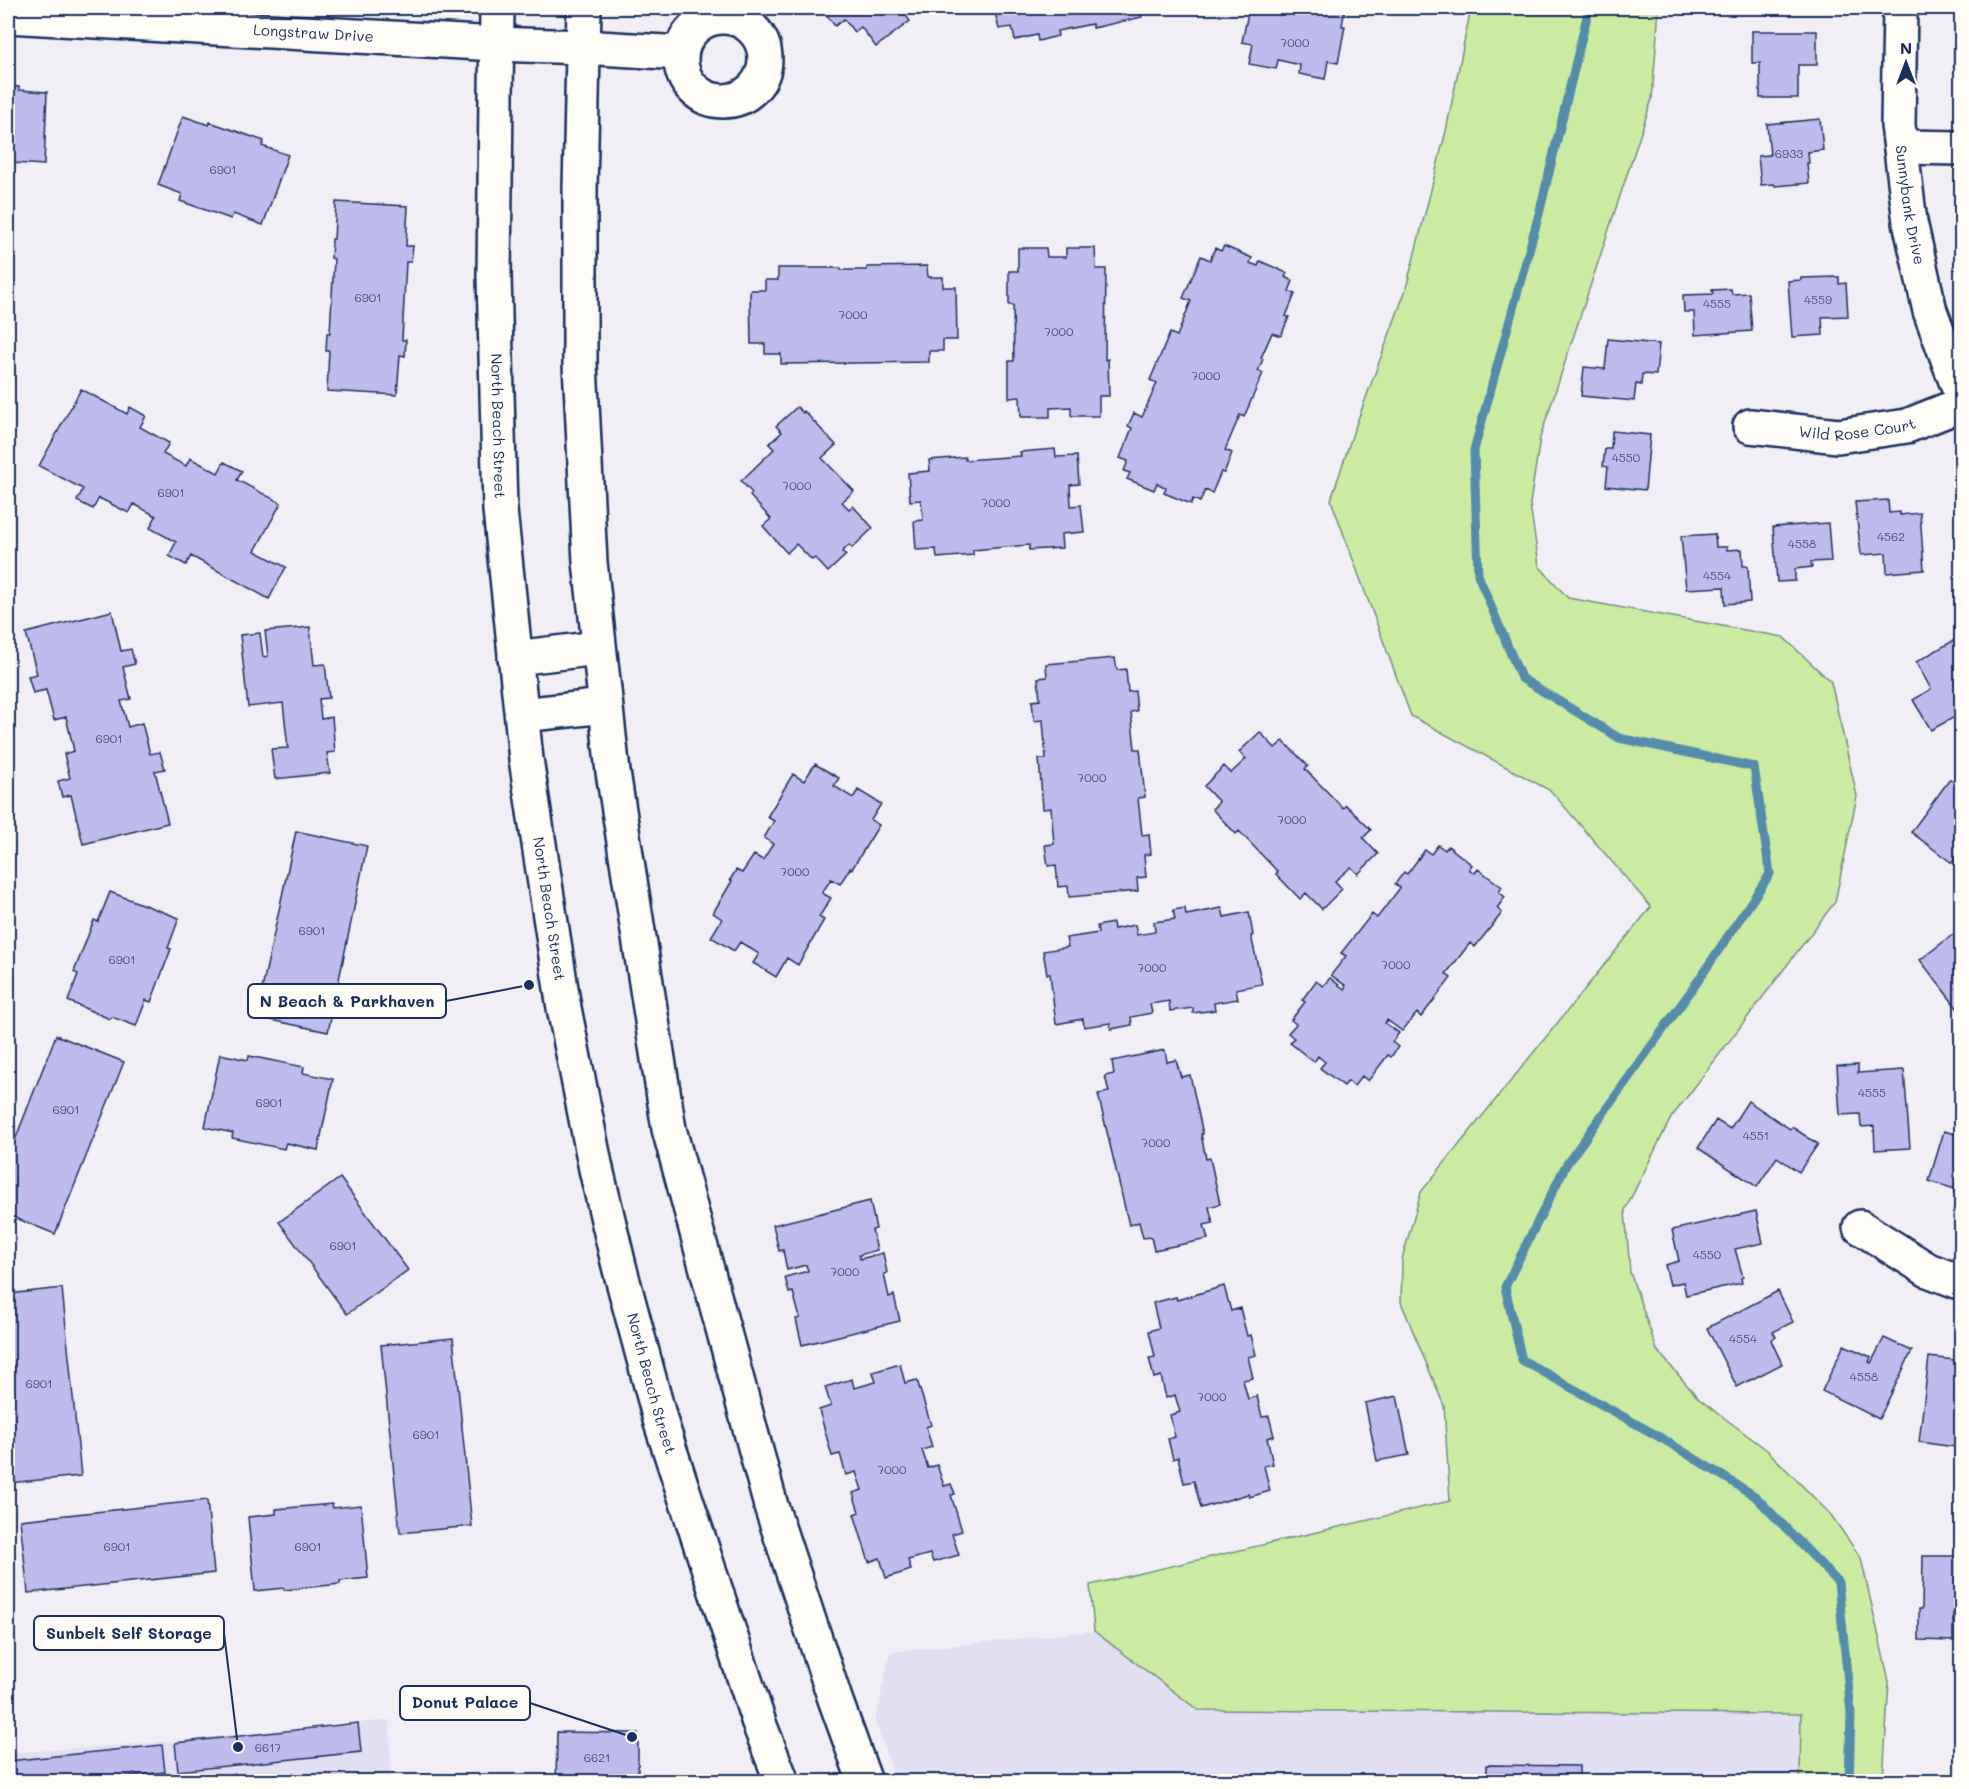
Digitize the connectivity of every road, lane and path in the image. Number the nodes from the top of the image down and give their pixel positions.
1 (497, 8) edge
2 (584, 8) edge
3 (1900, 8) edge
4 (8, 16) edge
5 (497, 44) junction
6 (583, 47) junction
7 (681, 53) dead end
8 (1901, 147) junction
9 (1962, 148) edge
10 (1962, 398) edge
11 (1962, 404) edge
12 (1750, 426) dead end
13 (598, 648) junction
14 (515, 658) junction
15 (605, 706) junction
16 (522, 716) junction
17 (1860, 1227) dead end
18 (1962, 1283) edge
19 (782, 1782) edge
20 (865, 1782) edge

1 - 5 main road, North Beach Street
2 - 6 main road
3 - 8 main road, Sunnybank Drive
4 - 5 main road, Longstraw Drive
5 - 6 main road, Longstraw Drive
5 - 14 main road, North Beach Street
6 - 7 main road, Longstraw Drive
6 - 13 main road
8 - 9 main road
8 - 10 main road, Sunnybank Drive
11 - 12 main road, Wild Rose Court
13 - 14 main road
13 - 15 main road
14 - 16 main road, North Beach Street
15 - 16 main road
15 - 20 main road
16 - 19 main road, North Beach Street
17 - 18 main road

